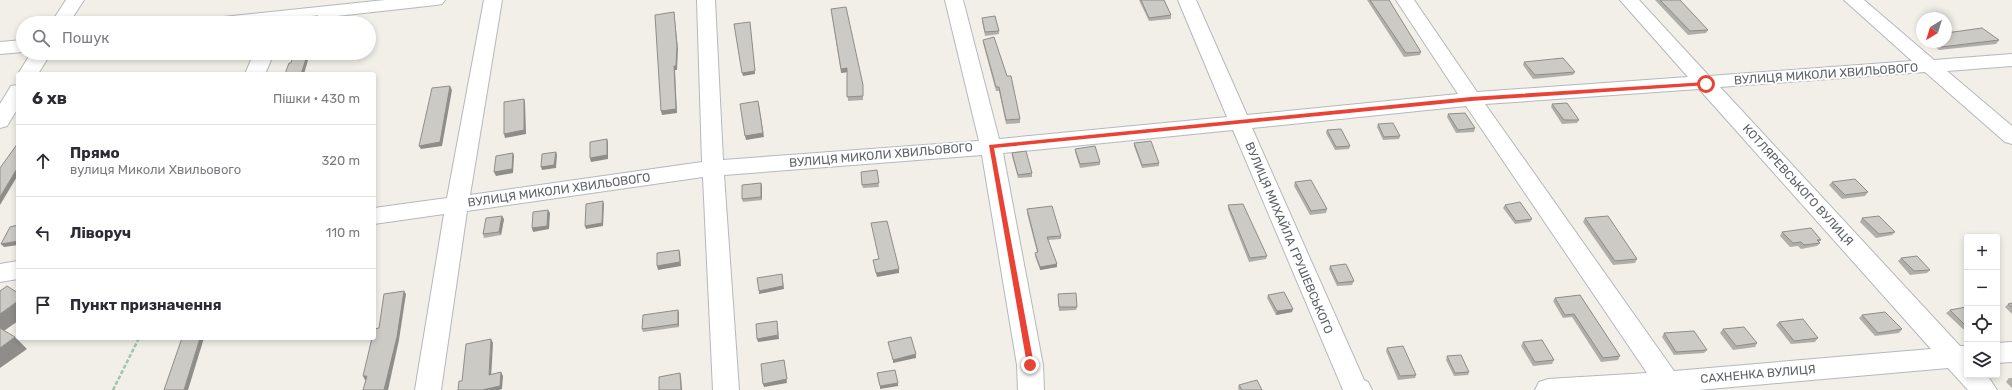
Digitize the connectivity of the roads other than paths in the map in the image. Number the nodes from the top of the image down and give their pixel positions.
1 (75, 0) edge
2 (286, 0) edge
3 (436, 0) edge
4 (493, 0) edge
5 (706, 0) edge
6 (954, 0) edge
7 (1187, 0) edge
8 (1405, 0) edge
9 (1629, 0) edge
10 (1853, 0) edge
11 (65, 16) edge
12 (279, 16) edge
13 (309, 16) edge
14 (16, 47) edge
15 (0, 48) edge
16 (37, 60) edge
17 (261, 60) edge
18 (2012, 60) edge
19 (1930, 67) junction
20 (29, 72) edge
21 (256, 72) edge
22 (1706, 84) junction
23 (16, 94) edge
24 (1471, 99) junction
25 (0, 121) edge
26 (1239, 121) junction
27 (2012, 137) edge
28 (991, 146) junction
29 (713, 168) junction
30 (457, 205) junction
31 (376, 216) edge
32 (16, 270) edge
33 (0, 273) edge
34 (2012, 352) edge
35 (2000, 353) edge
36 (1964, 363) edge
37 (1964, 364) edge
38 (1975, 378) edge
39 (1668, 382) junction
40 (1712, 384) edge
41 (1356, 388) edge
42 (428, 390) edge
43 (726, 390) edge
44 (1031, 390) edge
45 (1548, 390) edge
46 (1984, 390) edge

1 - 11 street
2 - 12 street
3 - 13 street
4 - 30 street
5 - 29 street
6 - 28 street
7 - 26 street, ВУЛИЦЯ МИХАЙЛА ГРУШЕВСЬКОГО
8 - 24 street
9 - 22 street, КОТЛЯРЕВСЬКОГО ВУЛИЦЯ
10 - 19 street
14 - 15 street
16 - 20 street
17 - 21 street
18 - 19 street, ВУЛИЦЯ МИКОЛИ ХВИЛЬОВОГО
19 - 22 street, ВУЛИЦЯ МИКОЛИ ХВИЛЬОВОГО
19 - 27 street
22 - 24 street, ВУЛИЦЯ МИКОЛИ ХВИЛЬОВОГО
22 - 36 street, КОТЛЯРЕВСЬКОГО ВУЛИЦЯ
23 - 25 street
24 - 26 street, ВУЛИЦЯ МИКОЛИ ХВИЛЬОВОГО
24 - 39 street
26 - 28 street, ВУЛИЦЯ МИКОЛИ ХВИЛЬОВОГО
26 - 41 street, ВУЛИЦЯ МИХАЙЛА ГРУШЕВСЬКОГО
28 - 29 street, ВУЛИЦЯ МИКОЛИ ХВИЛЬОВОГО
28 - 44 street
29 - 30 street, ВУЛИЦЯ МИКОЛИ ХВИЛЬОВОГО
29 - 43 street
30 - 31 street, ВУЛИЦЯ МИКОЛИ ХВИЛЬОВОГО
30 - 42 street
32 - 33 street
34 - 35 street
37 - 40 street, САХНЕНКА ВУЛИЦЯ
38 - 46 street, КОТЛЯРЕВСЬКОГО ВУЛИЦЯ
39 - 40 street, САХНЕНКА ВУЛИЦЯ
39 - 45 street, САХНЕНКА ВУЛИЦЯ

